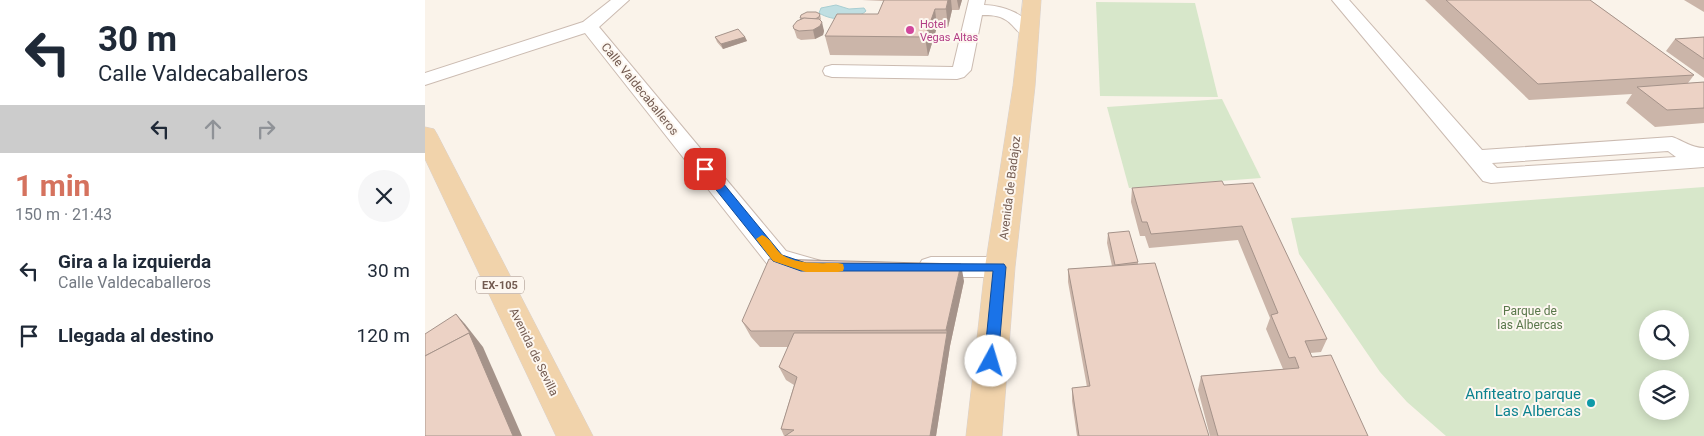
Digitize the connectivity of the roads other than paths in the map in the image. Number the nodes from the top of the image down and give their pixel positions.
1 (621, 0) edge
2 (1340, 0) edge
3 (1031, 2) edge
4 (976, 5) edge
5 (1005, 12) junction
6 (589, 26) junction
7 (1029, 33) junction
8 (832, 72) dead end
9 (428, 73) edge
10 (425, 134) edge
11 (1621, 147) junction
12 (1696, 155) edge
13 (1476, 157) junction
14 (1641, 166) junction
15 (912, 267) edge
16 (1000, 267) junction
17 (835, 268) edge
18 (575, 436) edge
19 (984, 436) edge

1 - 6 street
2 - 13 street
3 - 5 street
3 - 7 main road, Avenida de Badajoz
4 - 5 street
4 - 8 street
5 - 7 street
6 - 9 street
6 - 17 street, Calle Valdecaballeros
7 - 16 main road, Avenida de Badajoz
10 - 18 main road, Avenida de Sevilla / EX-105
11 - 12 street
11 - 13 street
11 - 14 street
12 - 14 street
13 - 14 street
15 - 16 street
16 - 19 main road, Avenida de Badajoz

